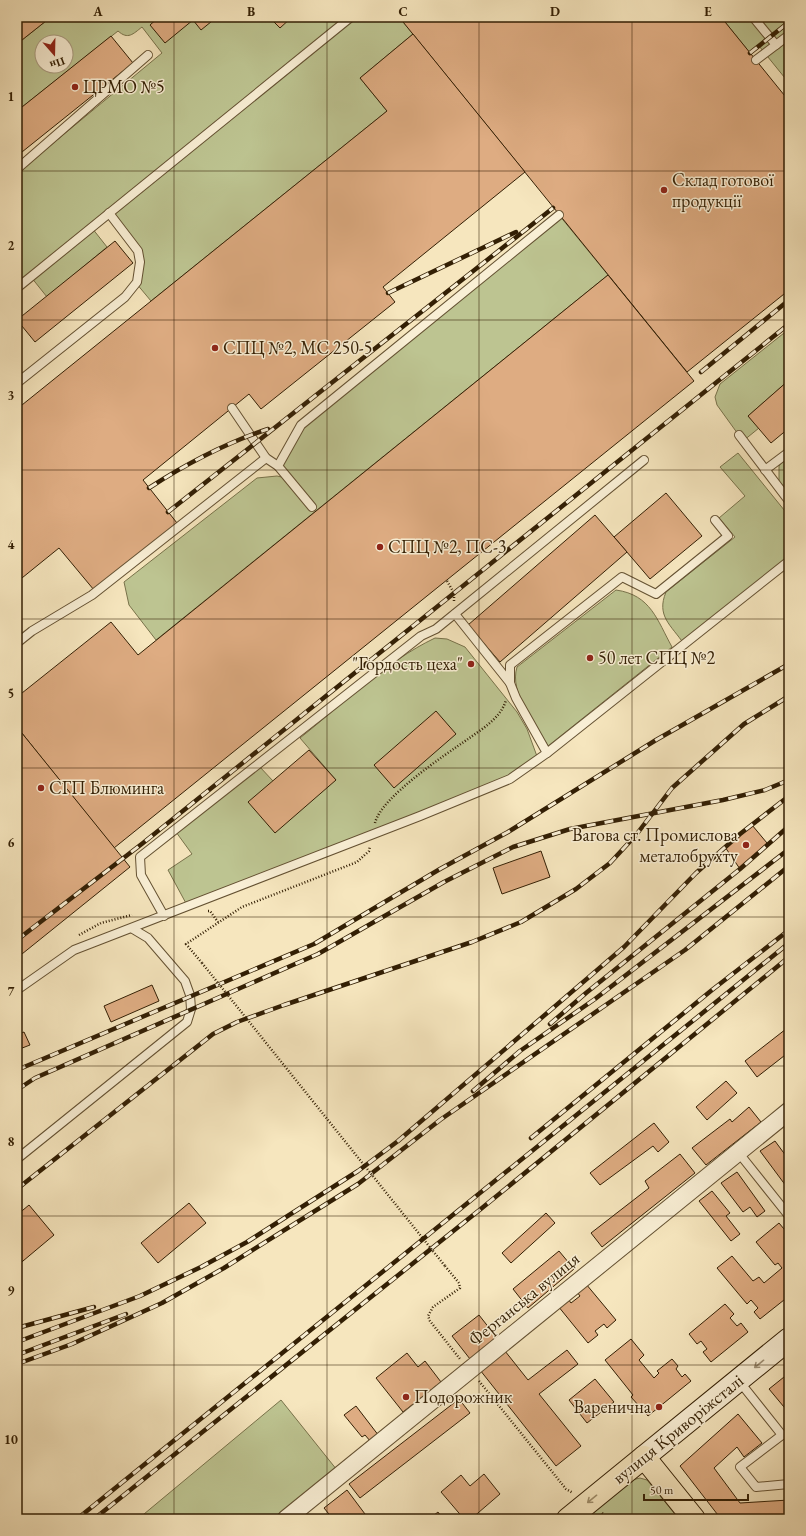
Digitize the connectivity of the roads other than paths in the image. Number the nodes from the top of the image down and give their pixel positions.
1 (351, 17) edge
2 (753, 17) edge
3 (789, 35) edge
4 (776, 45) junction
5 (148, 55) dead end
6 (756, 60) dead end
7 (17, 169) edge
8 (109, 213) junction
9 (559, 215) dead end
10 (17, 288) edge
11 (17, 383) edge
12 (232, 408) dead end
13 (739, 435) dead end
14 (789, 452) edge
15 (266, 458) junction
16 (644, 460) dead end
17 (278, 466) junction
18 (765, 470) junction
19 (789, 501) edge
20 (312, 507) dead end
21 (715, 520) dead end
22 (789, 561) edge
23 (455, 614) junction
24 (17, 643) edge
25 (510, 683) junction
26 (547, 753) junction
27 (164, 916) junction
28 (132, 928) junction
29 (17, 990) edge
30 (789, 1111) edge
31 (738, 1152) junction
32 (17, 1159) edge
33 (789, 1216) edge
34 (789, 1339) edge
35 (738, 1381) junction
36 (786, 1434) edge
37 (644, 1457) junction
38 (789, 1484) edge
39 (286, 1519) edge
40 (568, 1519) edge
41 (694, 1519) edge

1 - 8 lane
2 - 4 lane
3 - 4 lane
4 - 6 lane
5 - 7 lane
8 - 10 lane
8 - 11 lane
9 - 17 lane
12 - 15 lane
13 - 18 lane
14 - 18 lane
15 - 17 lane
15 - 24 lane
16 - 23 lane
17 - 20 lane
18 - 19 lane
21 - 25 lane
22 - 26 lane
23 - 25 lane
23 - 27 lane
25 - 26 lane
26 - 27 lane
27 - 28 lane
28 - 29 lane
28 - 32 lane
30 - 31 street, Ферганська вулиця
31 - 33 lane
31 - 39 street, Ферганська вулиця
34 -> 35 main road, вулиця Криворіжсталі
35 - 36 lane
35 - 37 main road, вулиця Криворіжсталі
36 - 38 lane
37 -> 40 main road, вулиця Криворіжсталі
37 - 41 main road

